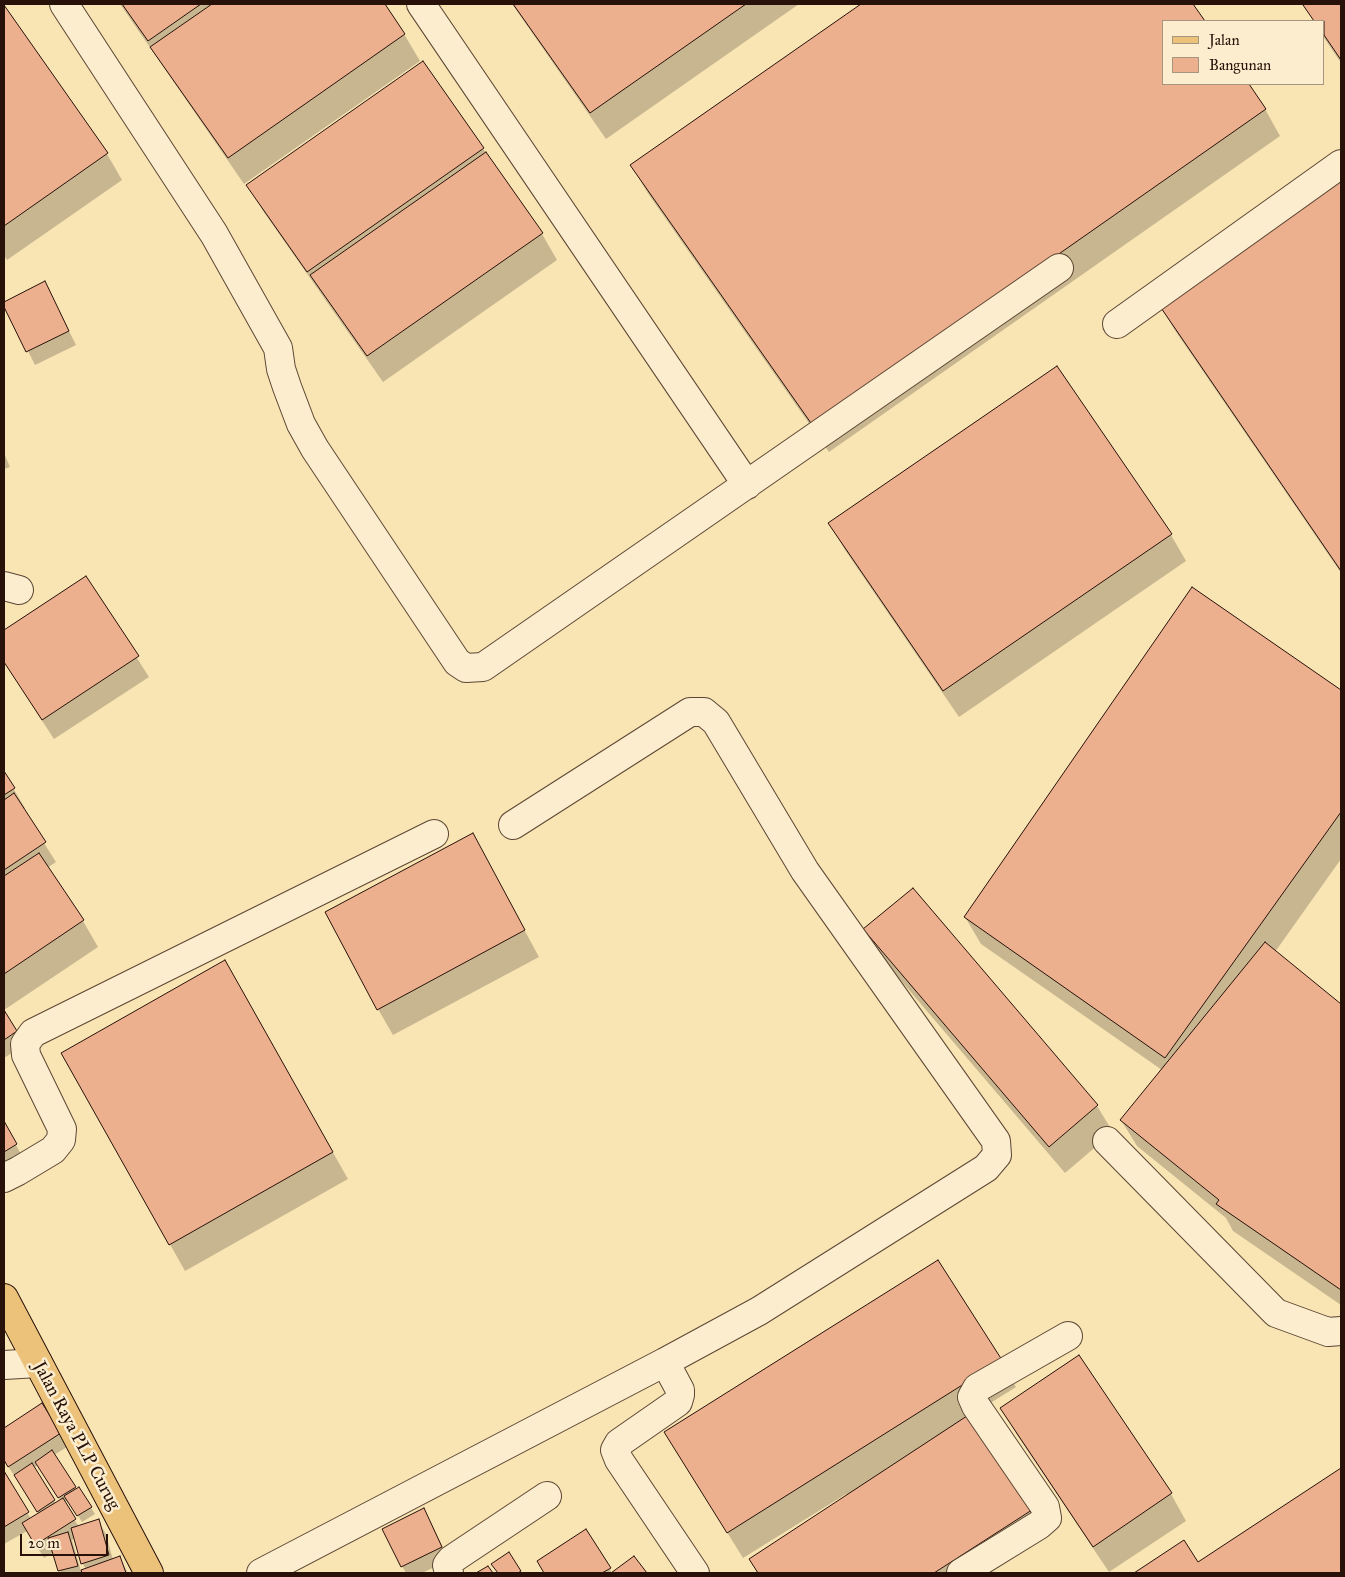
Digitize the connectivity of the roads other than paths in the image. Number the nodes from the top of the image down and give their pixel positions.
1 (64, 4) edge
2 (421, 4) edge
3 (1341, 164) edge
4 (1059, 268) dead end
5 (1117, 324) dead end
6 (747, 485) junction
7 (513, 825) dead end
8 (434, 834) dead end
9 (1107, 1141) dead end
10 (4, 1178) edge
11 (4, 1298) edge
12 (1341, 1331) edge
13 (1068, 1336) dead end
14 (665, 1362) junction
15 (38, 1363) junction
16 (4, 1365) edge
17 (547, 1496) dead end
18 (149, 1573) edge
19 (261, 1573) edge
20 (449, 1573) edge
21 (695, 1573) edge
22 (961, 1573) edge

1 - 6 street
2 - 6 street
3 - 5 street
4 - 6 street
7 - 14 street
8 - 10 street
9 - 12 street
11 - 15 main road, Jalan Raya PLP Curug
13 - 22 street
14 - 19 street
14 - 21 street
15 - 16 street
15 - 18 main road, Jalan Raya PLP Curug
17 - 20 street

